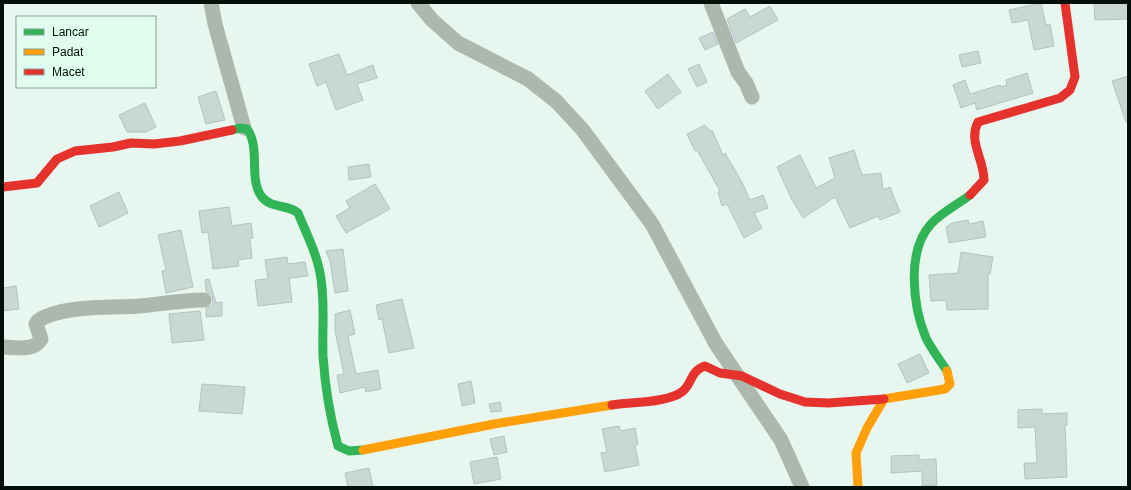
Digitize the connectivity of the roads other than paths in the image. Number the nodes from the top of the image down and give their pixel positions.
1 (211, 3) edge
2 (418, 3) edge
3 (710, 3) edge
4 (1065, 3) edge
5 (752, 97) dead end
6 (244, 128) junction
7 (3, 187) edge
8 (204, 300) dead end
9 (3, 347) edge
10 (737, 375) junction
11 (884, 399) junction
12 (802, 487) edge
13 (858, 487) edge

1 - 6 street
2 - 10 street
3 - 5 street
4 - 11 street
6 - 7 street
6 - 10 street
8 - 9 street
10 - 11 street
10 - 12 street
11 - 13 street

